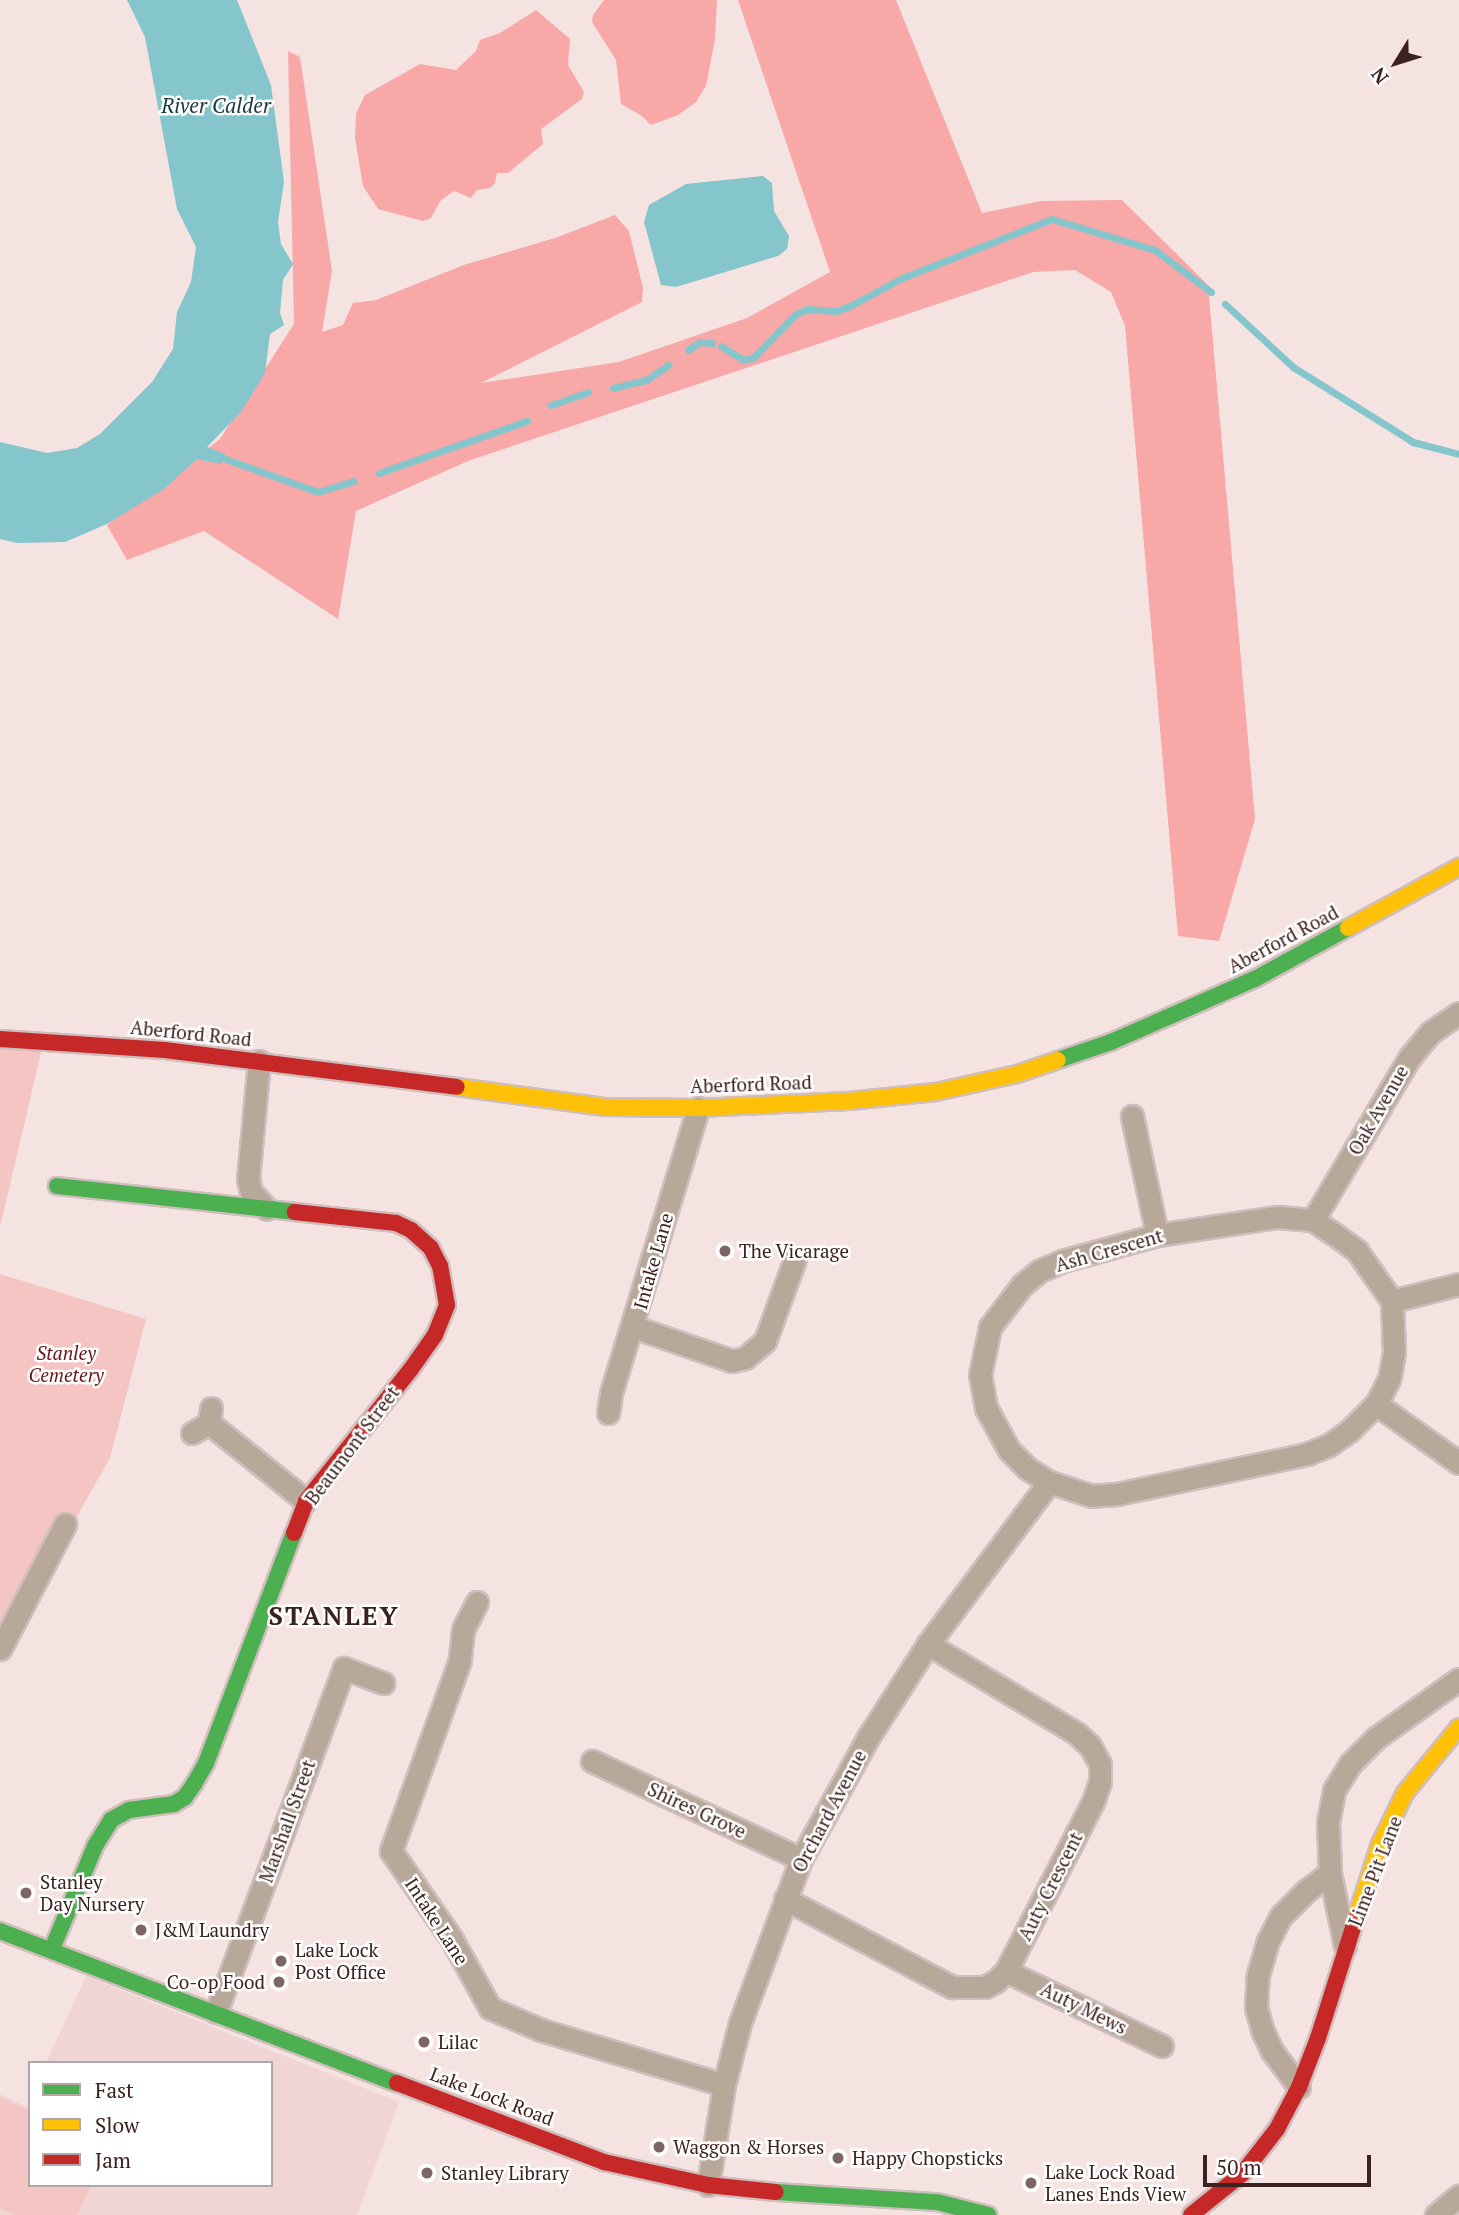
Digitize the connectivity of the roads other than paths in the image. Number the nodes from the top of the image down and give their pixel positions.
1 (1459, 867) edge
2 (1459, 1013) edge
3 (0, 1039) edge
4 (259, 1061) junction
5 (698, 1108) junction
6 (1132, 1116) dead end
7 (57, 1186) dead end
8 (267, 1209) junction
9 (1313, 1220) junction
10 (1157, 1235) junction
11 (795, 1259) dead end
12 (1459, 1284) edge
13 (1392, 1301) junction
14 (634, 1327) junction
15 (1376, 1404) junction
16 (608, 1413) dead end
17 (204, 1421) dead end
18 (1459, 1463) edge
19 (1049, 1482) junction
20 (306, 1501) junction
21 (65, 1524) dead end
22 (478, 1602) dead end
23 (928, 1644) junction
24 (0, 1649) edge
25 (1459, 1679) edge
26 (383, 1684) dead end
27 (1459, 1727) edge
28 (592, 1761) dead end
29 (801, 1859) junction
30 (1330, 1873) junction
31 (785, 1899) junction
32 (0, 1931) edge
33 (52, 1949) junction
34 (1346, 1950) junction
35 (1006, 1970) junction
36 (216, 2012) junction
37 (1162, 2046) dead end
38 (724, 2085) junction
39 (1299, 2087) junction
40 (708, 2185) junction
41 (964, 2212) edge
42 (988, 2215) edge
43 (1191, 2215) edge

1 - 5 street, Aberford Road
2 - 9 street, Oak Avenue
3 - 4 street, Aberford Road
4 - 5 street, Aberford Road
4 - 8 street
5 - 14 street, Intake Lane
6 - 10 street
7 - 8 street, Beaumont Street
8 - 20 street, Beaumont Street
9 - 10 street, Ash Crescent
9 - 13 street
10 - 19 street, Ash Crescent
11 - 14 street
12 - 13 street
13 - 15 street, Ash Crescent
14 - 16 street, Intake Lane
15 - 18 street
15 - 19 street, Ash Crescent
17 - 20 street
19 - 23 street, Orchard Avenue
20 - 33 street, Beaumont Street
21 - 24 street
22 - 38 street, Intake Lane
23 - 29 street, Orchard Avenue
23 - 35 street, Auty Crescent
25 - 30 street, Lime Pit Lane
26 - 36 street, Marshall Street
27 - 34 street, Lime Pit Lane
28 - 29 street, Shires Grove
29 - 31 street, Orchard Avenue
30 - 34 street, Lime Pit Lane
30 - 39 street
31 - 35 street
31 - 38 street, Orchard Avenue
32 - 33 street, Lake Lock Road
33 - 36 street, Lake Lock Road
34 - 39 street, Lime Pit Lane
35 - 37 street, Auty Mews
36 - 40 street, Lake Lock Road
38 - 40 street, Orchard Avenue
39 - 43 street, Lime Pit Lane
40 - 41 street, Lake Lock Road
41 - 42 street, Lake Lock Road

